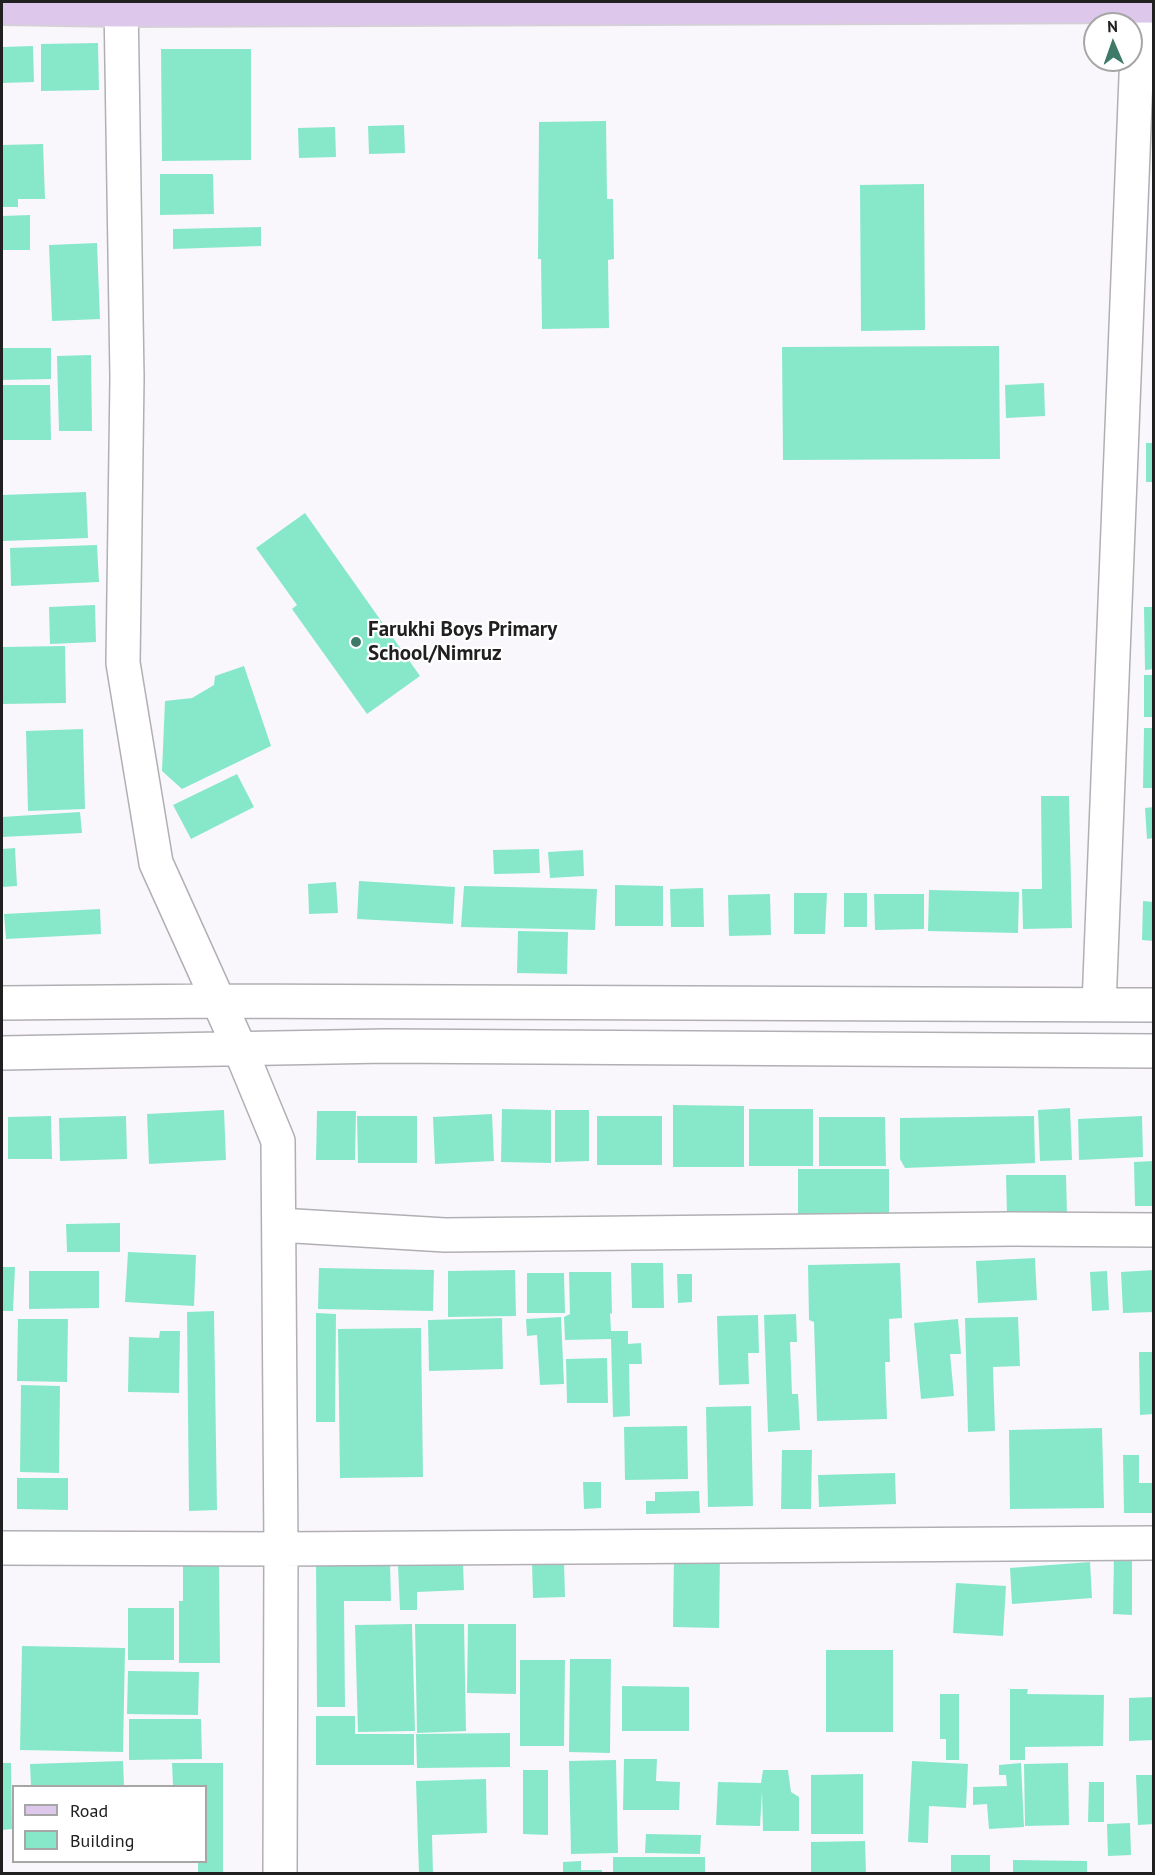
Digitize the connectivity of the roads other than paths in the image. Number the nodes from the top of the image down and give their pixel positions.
1 (1144, 5) edge
2 (121, 6) edge
3 (2, 9) edge
4 (218, 1001) junction
5 (2, 1003) edge
6 (1099, 1005) junction
7 (1154, 1005) edge
8 (240, 1049) junction
9 (1154, 1051) edge
10 (2, 1053) edge
11 (279, 1225) junction
12 (1154, 1230) edge
13 (1154, 1543) edge
14 (2, 1548) edge
15 (281, 1549) junction
16 (280, 1874) edge

1 - 2 main road
1 - 6 street
2 - 3 main road
2 - 4 street
4 - 5 street
4 - 6 street
4 - 8 street
6 - 7 street
8 - 9 street
8 - 10 street
8 - 11 street
11 - 12 street
11 - 15 street
13 - 15 street
14 - 15 street
15 - 16 street

